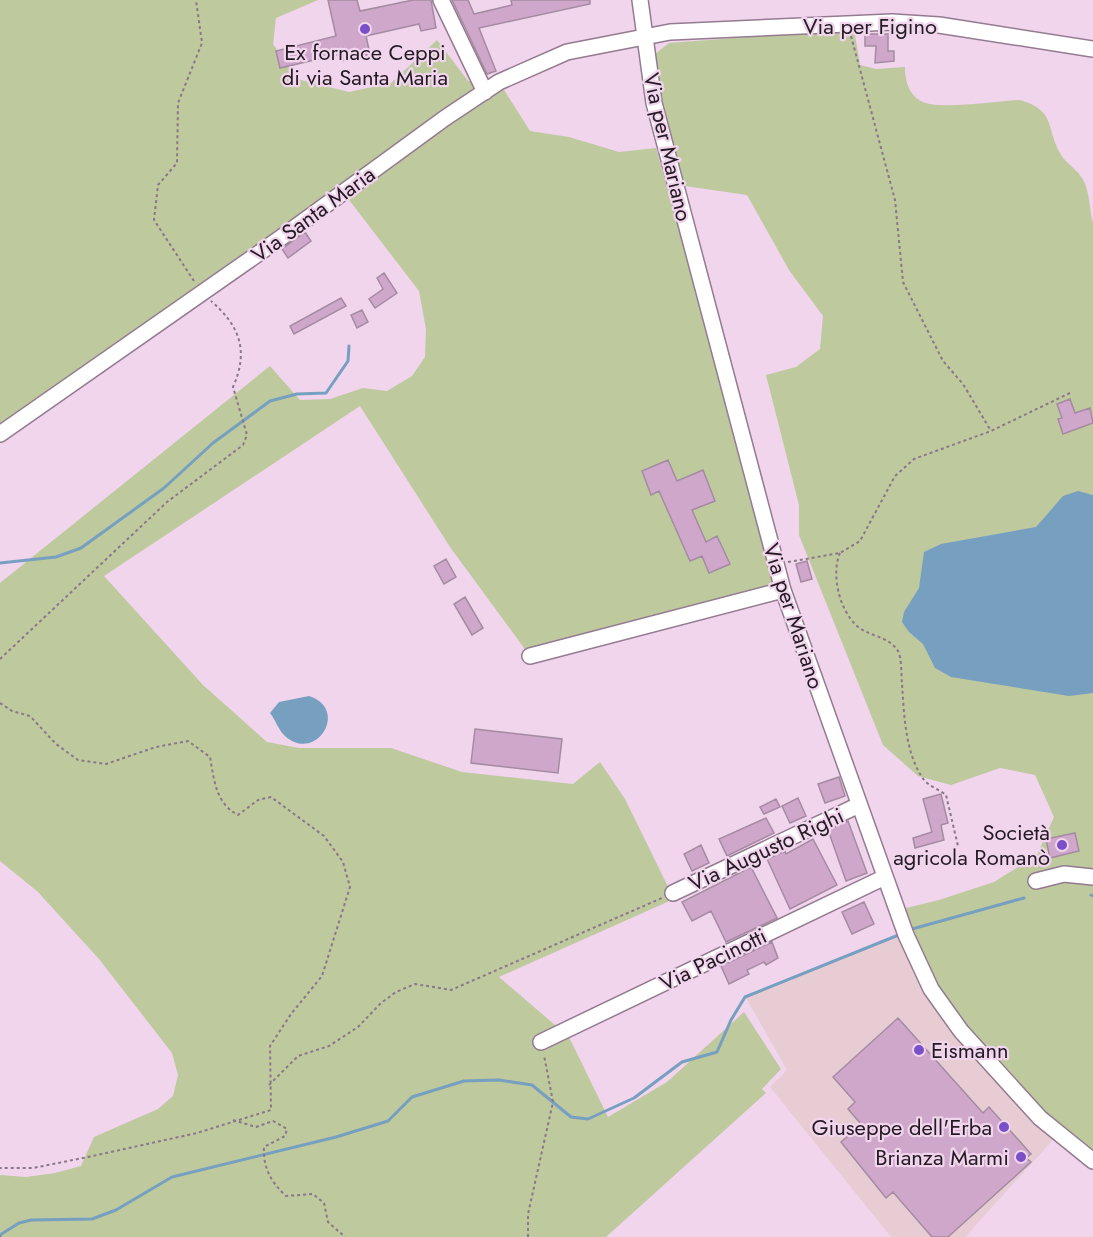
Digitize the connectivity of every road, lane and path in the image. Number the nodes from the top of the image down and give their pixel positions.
1 (196, 0) edge
2 (441, 0) edge
3 (640, 0) edge
4 (849, 23) junction
5 (645, 37) junction
6 (1093, 49) edge
7 (485, 92) junction
8 (202, 294) junction
9 (1072, 392) dead end
10 (991, 431) junction
11 (0, 434) edge
12 (840, 553) junction
13 (777, 564) junction
14 (783, 590) junction
15 (530, 656) dead end
16 (0, 659) edge
17 (0, 703) edge
18 (859, 805) junction
19 (958, 846) dead end
20 (885, 877) junction
21 (1093, 877) edge
22 (1036, 880) dead end
23 (673, 893) joint
24 (541, 1042) joint
25 (269, 1085) junction
26 (233, 1120) junction
27 (1093, 1161) edge
28 (0, 1168) edge
29 (345, 1237) edge
30 (528, 1237) edge

1 - 8 path
2 - 7 street
3 - 5 street, Via per Mariano
4 - 5 street, Via per Figino
4 - 6 street, Via per Figino
4 - 10 path
5 - 7 street, Via Santa Maria
5 - 13 street, Via per Mariano
7 - 8 street, Via Santa Maria
8 - 11 street, Via Santa Maria
8 - 16 path
9 - 10 path
10 - 12 path
12 - 13 path
12 - 19 path
13 - 14 street, Via per Mariano
14 - 15 street
14 - 18 street, Via per Mariano
17 - 25 path
18 - 20 street, Via per Mariano
18 - 23 street, Via Augusto Righi
20 - 24 street, Via Pacinotti
20 - 27 street, Via per Mariano
21 - 22 street
23 - 25 path
24 - 30 path
25 - 26 path
26 - 28 path
26 - 29 path

